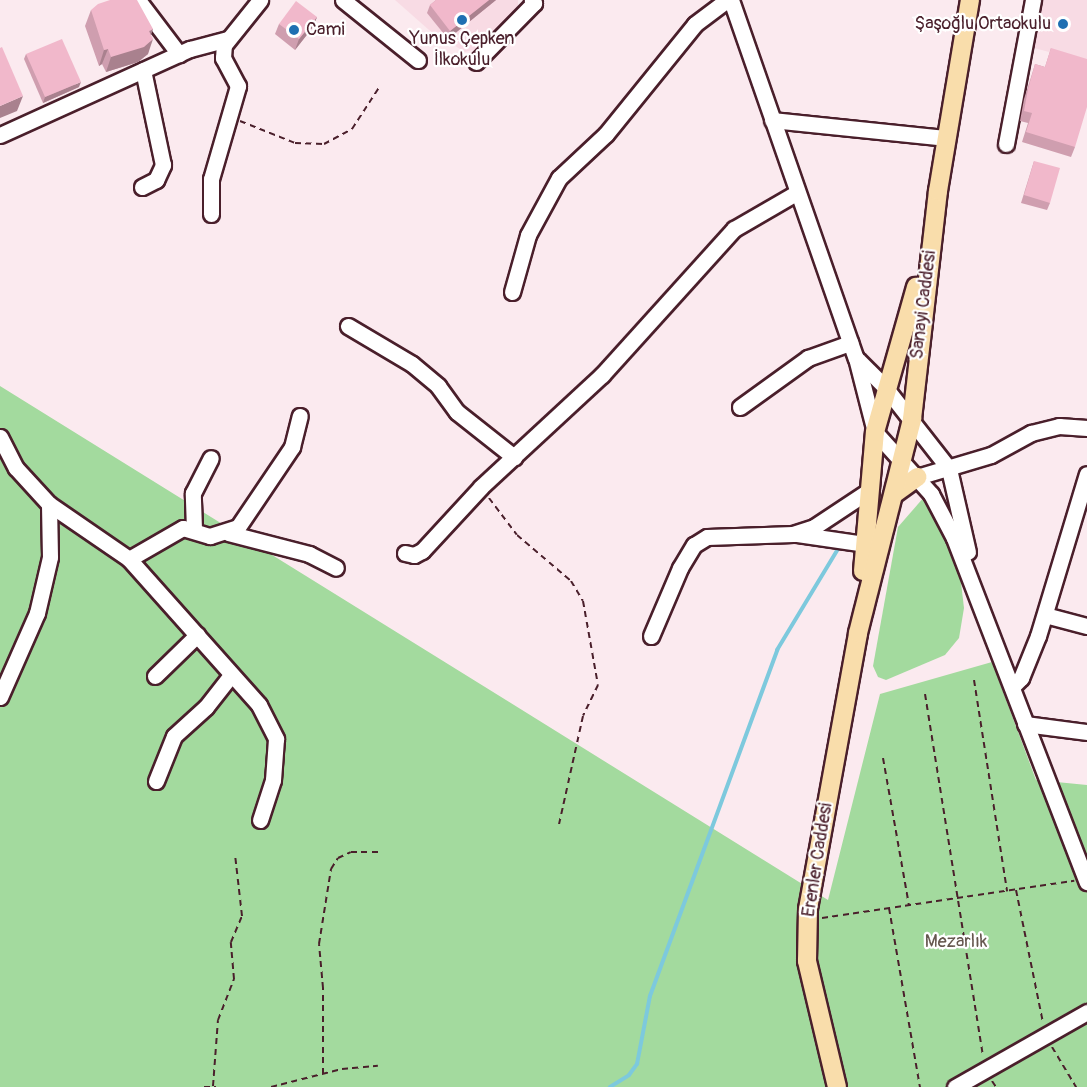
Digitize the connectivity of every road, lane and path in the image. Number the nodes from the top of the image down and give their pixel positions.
1 (138, 0) edge
2 (260, 0) edge
3 (343, 0) edge
4 (532, 0) edge
5 (729, 0) edge
6 (970, 0) edge
7 (1033, 0) edge
8 (227, 39) junction
9 (179, 54) junction
10 (418, 60) dead end
11 (476, 62) dead end
12 (143, 70) junction
13 (380, 86) dead end
14 (229, 116) junction
15 (771, 120) junction
16 (0, 135) edge
17 (946, 138) junction
18 (1006, 144) dead end
19 (142, 187) dead end
20 (938, 190) junction
21 (796, 193) junction
22 (211, 214) dead end
23 (512, 292) dead end
24 (348, 326) dead end
25 (850, 343) junction
26 (856, 358) junction
27 (885, 387) junction
28 (740, 407) dead end
29 (300, 416) dead end
30 (912, 419) junction
31 (1086, 425) edge
32 (875, 432) junction
33 (0, 437) edge
34 (514, 457) junction
35 (211, 458) dead end
36 (904, 461) junction
37 (949, 469) junction
38 (1087, 474) edge
39 (917, 477) junction
40 (481, 487) junction
41 (870, 490) junction
42 (894, 494) junction
43 (49, 504) junction
44 (194, 530) junction
45 (228, 533) junction
46 (794, 534) junction
47 (865, 544) junction
48 (405, 553) dead end
49 (129, 559) junction
50 (336, 568) dead end
51 (978, 593) junction
52 (1045, 615) junction
53 (1087, 626) edge
54 (858, 633) junction
55 (197, 635) junction
56 (651, 636) dead end
57 (155, 676) dead end
58 (230, 676) junction
59 (974, 680) dead end
60 (1012, 687) junction
61 (925, 694) dead end
62 (0, 697) edge
63 (1025, 724) junction
64 (1087, 732) edge
65 (883, 758) dead end
66 (156, 781) dead end
67 (260, 820) dead end
68 (559, 824) dead end
69 (380, 852) dead end
70 (235, 855) dead end
71 (1087, 881) edge
72 (1017, 890) junction
73 (1007, 891) junction
74 (956, 899) junction
75 (909, 906) junction
76 (889, 908) junction
77 (807, 920) junction
78 (1087, 1012) edge
79 (1045, 1035) junction
80 (378, 1066) dead end
81 (986, 1070) junction
82 (323, 1074) junction
83 (204, 1087) edge
84 (214, 1087) edge
85 (271, 1087) edge
86 (837, 1087) edge
87 (920, 1087) edge
88 (955, 1087) edge
89 (1076, 1087) edge

1 - 9 street
2 - 8 street
3 - 10 street
4 - 11 street
5 - 15 street
5 - 23 street
6 - 17 main road, Sanayi Caddesi
7 - 18 street
8 - 9 street
8 - 14 street
9 - 12 street
12 - 16 street
12 - 19 street
13 - 14 path
14 - 22 street
15 - 17 street
15 - 21 street
17 - 20 main road, Sanayi Caddesi
20 - 27 main road, Sanayi Caddesi
20 - 30 main road, Sanayi Caddesi
21 - 25 street
21 - 34 street
24 - 34 street
25 - 26 street
25 - 28 street
26 - 27 street
26 - 32 street
27 - 30 street
27 - 32 main road, Sanayi Caddesi
29 - 45 street
30 - 36 main road, Erenler Caddesi
30 - 37 street
31 - 37 street
32 - 36 street
32 - 41 main road, Erenler Caddesi
33 - 43 street
34 - 40 street
35 - 44 street
36 - 39 street
36 - 42 main road, Erenler Caddesi
37 - 39 street
37 - 51 street
38 - 52 street
39 - 42 main road
39 - 51 street
40 - 48 street
40 - 68 path
41 - 46 street
41 - 47 main road, Erenler Caddesi
42 - 54 main road, Erenler Caddesi
43 - 49 street
43 - 62 street
44 - 45 street
44 - 49 street
45 - 50 street
46 - 47 street
46 - 56 street
47 - 54 main road, Erenler Caddesi
49 - 55 street
51 - 60 street
52 - 53 street
52 - 60 street
54 - 77 main road, Erenler Caddesi
55 - 57 street
55 - 58 street
58 - 66 street
58 - 67 street
59 - 73 path
60 - 63 street
61 - 74 path
63 - 64 street
63 - 71 street
65 - 75 path
69 - 82 path
70 - 84 path
71 - 72 path
72 - 73 path
72 - 79 path
73 - 74 path
74 - 75 path
74 - 81 path
75 - 76 path
76 - 77 path
76 - 87 path
77 - 86 main road, Erenler Caddesi
78 - 79 street
79 - 81 street
79 - 89 path
80 - 82 path
81 - 88 street
82 - 85 path
83 - 84 path

